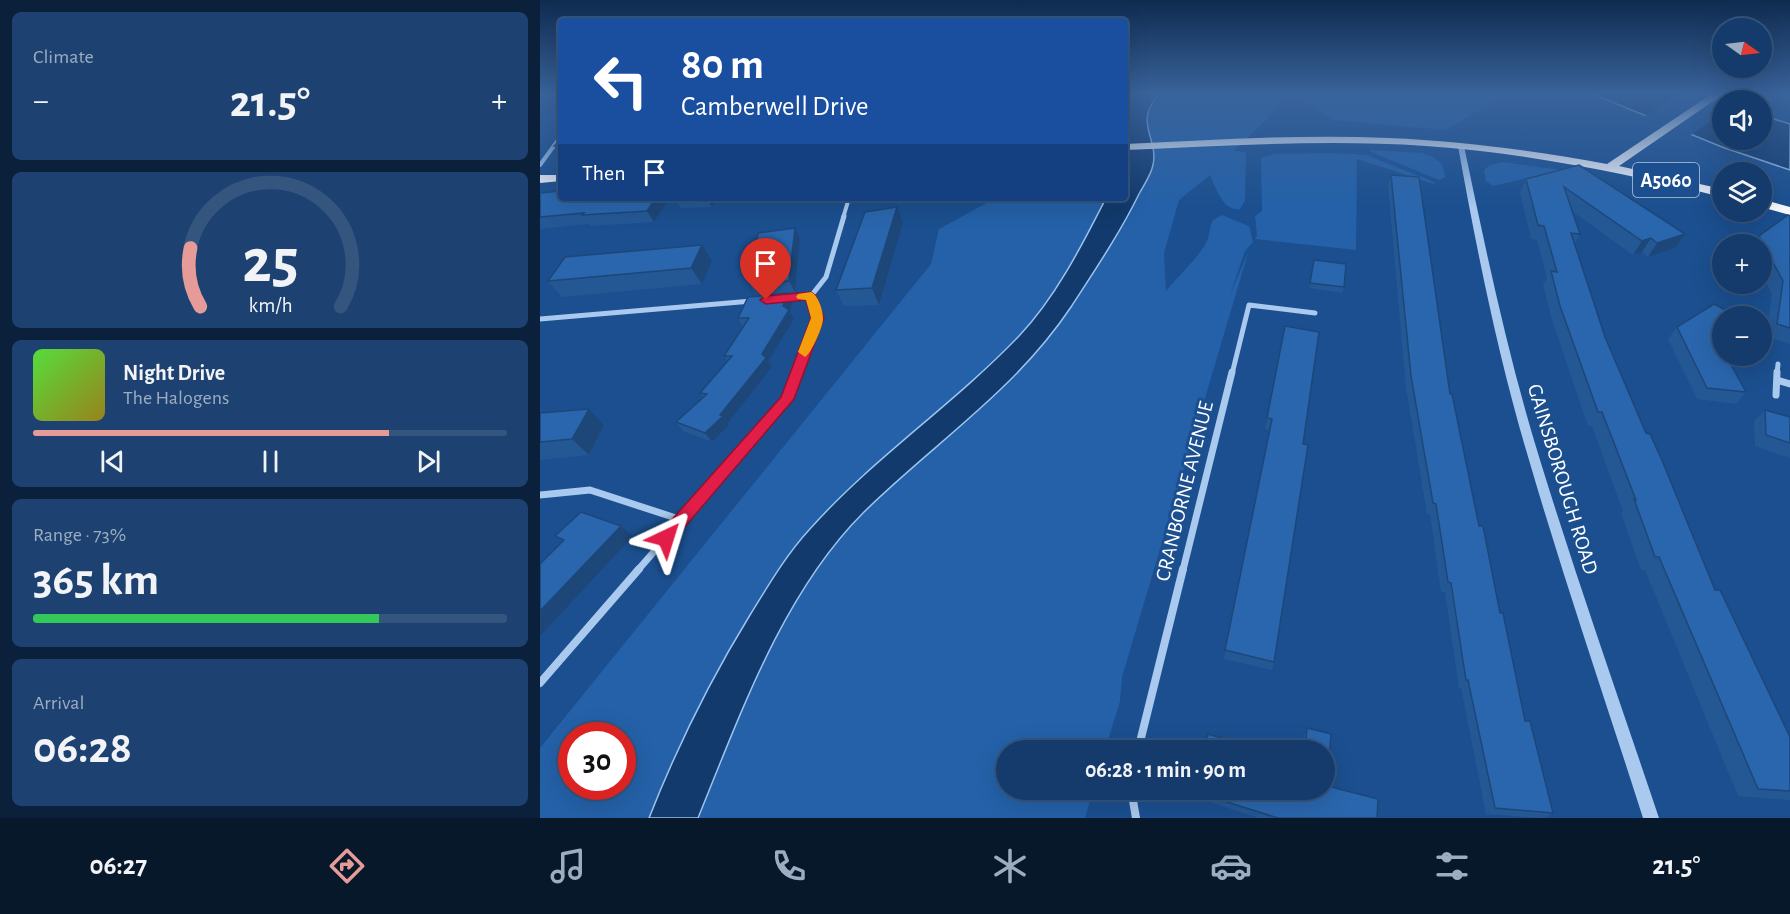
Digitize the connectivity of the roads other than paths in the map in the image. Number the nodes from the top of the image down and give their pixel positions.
1 (1660, 131) edge
2 (558, 140) edge
3 (1461, 146) junction
4 (1128, 147) edge
5 (540, 165) edge
6 (1610, 167) junction
7 (558, 178) edge
8 (540, 179) edge
9 (1712, 191) edge
10 (848, 201) edge
11 (1772, 206) edge
12 (1790, 211) edge
13 (811, 296) junction
14 (775, 299) edge
15 (764, 300) edge
16 (1315, 313) dead end
17 (540, 319) edge
18 (1778, 364) dead end
19 (1777, 380) junction
20 (1790, 384) edge
21 (1776, 396) dead end
22 (540, 495) edge
23 (682, 520) junction
24 (540, 683) edge
25 (1140, 740) edge
26 (1133, 800) edge
27 (1136, 818) edge
28 (1651, 818) edge

1 - 6 highway
2 - 5 street
3 - 4 highway, A5060
3 - 6 highway, A5060
3 - 28 street, GAINSBOROUGH ROAD
6 - 9 highway, A5060
7 - 8 highway
10 - 13 street
11 - 12 highway
13 - 14 street
13 - 23 street
15 - 17 street
16 - 25 street, CRANBORNE AVENUE
18 - 19 street
19 - 20 street
19 - 21 street
22 - 23 street
23 - 24 street
26 - 27 street

